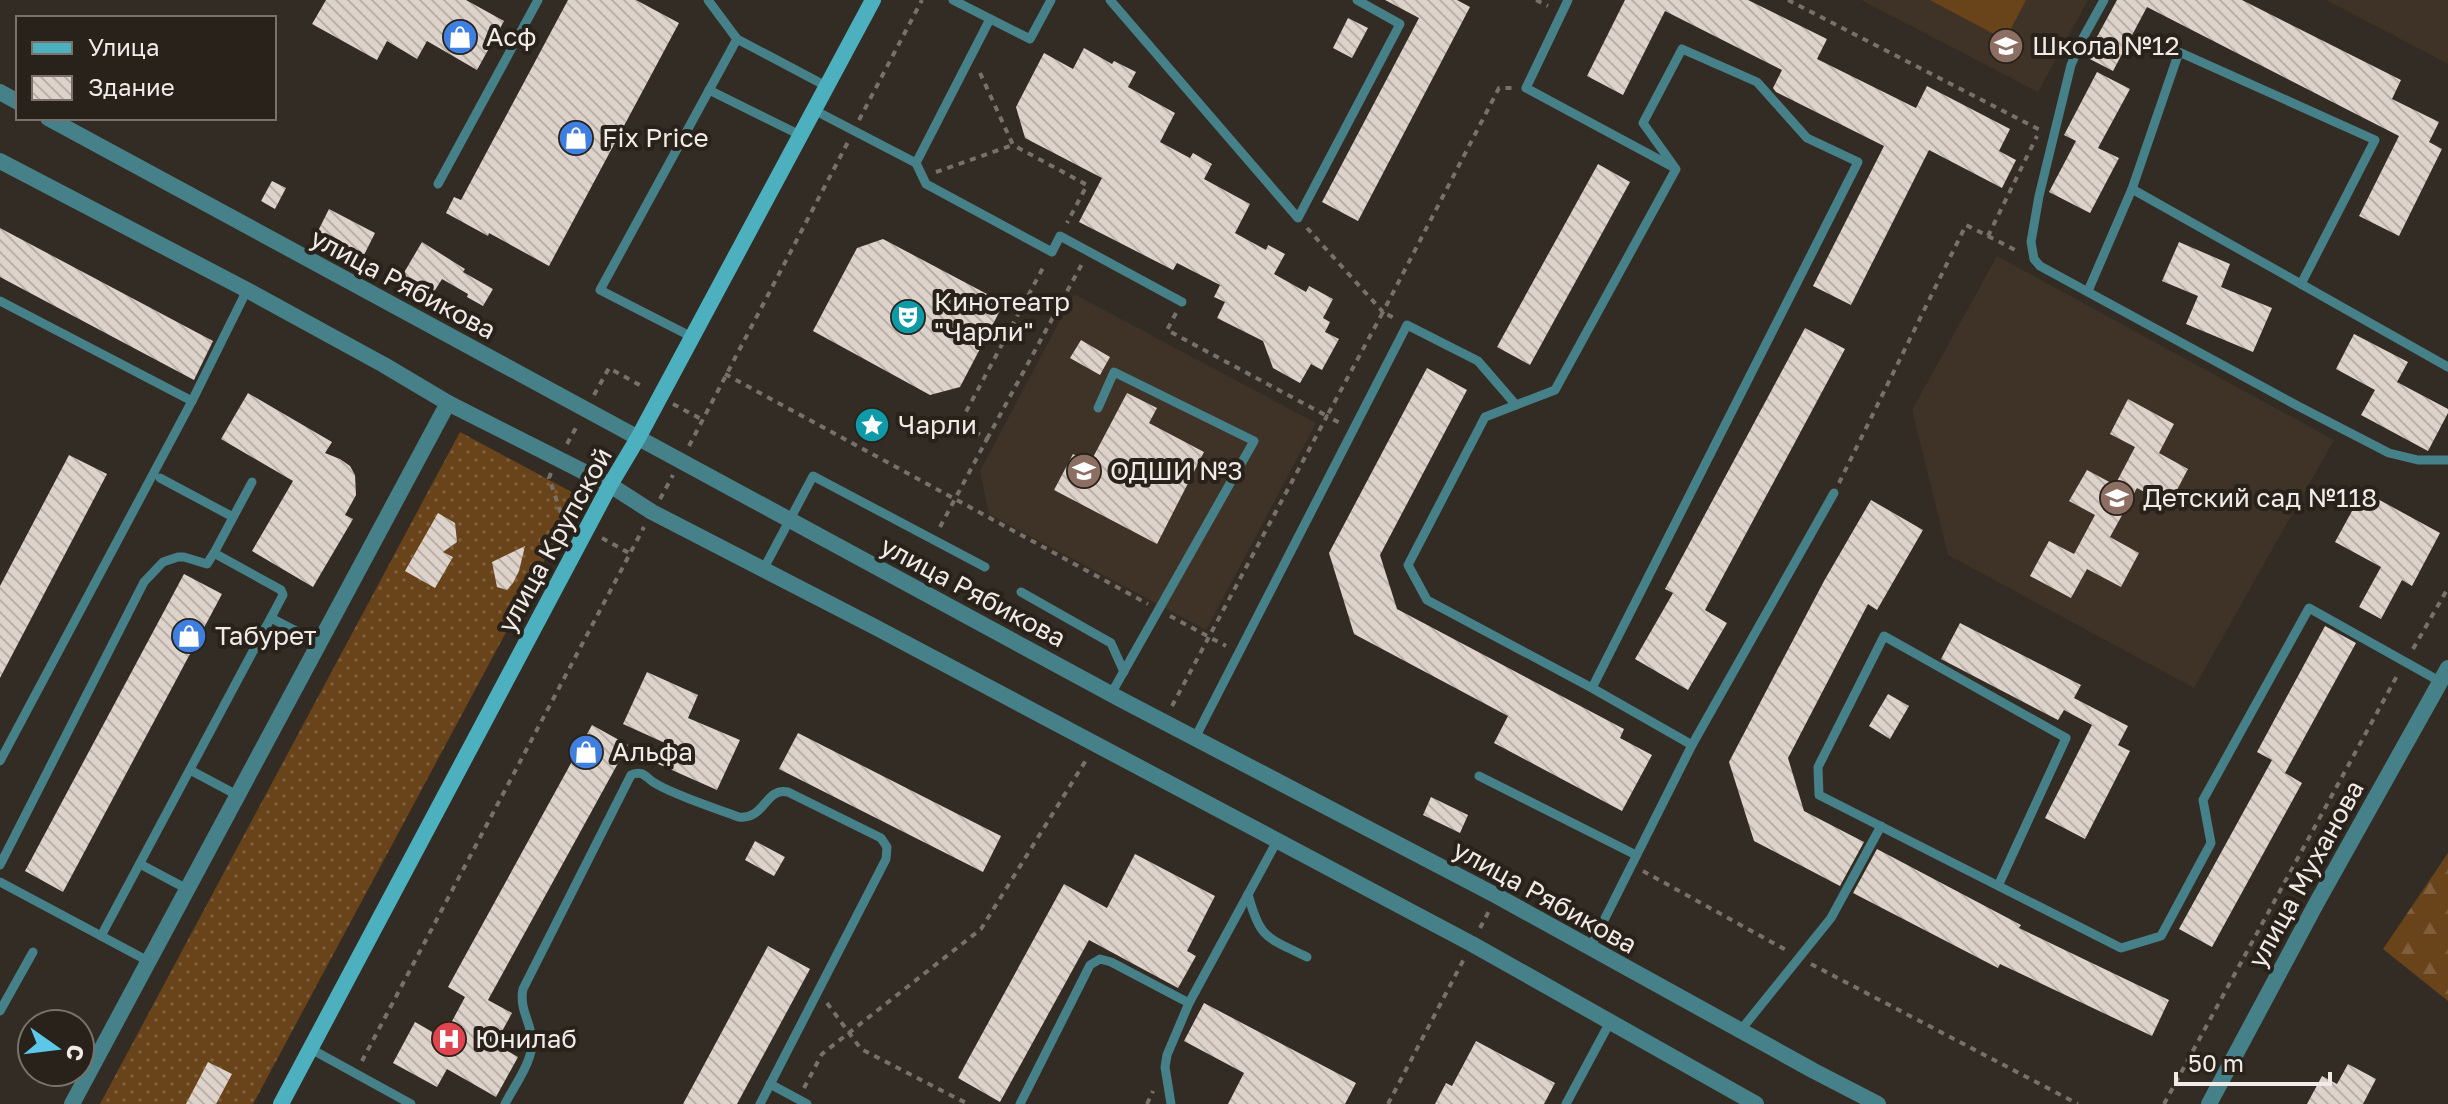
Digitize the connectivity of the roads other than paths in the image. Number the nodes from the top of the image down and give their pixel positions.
1 (538, 0) edge
2 (708, 0) edge
3 (873, 0) edge
4 (953, 0) edge
5 (1051, 0) edge
6 (1110, 0) edge
7 (1357, 0) edge
8 (1568, 0) edge
9 (2104, 0) edge
10 (990, 19) junction
11 (737, 39) junction
12 (826, 86) junction
13 (709, 90) junction
14 (814, 110) junction
15 (52, 120) edge
16 (800, 135) junction
17 (0, 161) edge
18 (916, 163) junction
19 (1676, 169) junction
20 (438, 184) dead end
21 (2132, 189) junction
22 (2301, 284) junction
23 (247, 290) junction
24 (2088, 291) junction
25 (0, 301) edge
26 (1182, 302) road end
27 (692, 337) junction
28 (2448, 367) edge
29 (192, 401) junction
30 (448, 403) junction
31 (1516, 405) junction
32 (1098, 408) dead end
33 (638, 438) junction
34 (2448, 460) edge
35 (160, 478) dead end
36 (252, 482) dead end
37 (610, 485) junction
38 (1834, 493) road end
39 (233, 517) junction
40 (790, 521) junction
41 (214, 553) junction
42 (985, 567) dead end
43 (763, 570) junction
44 (1021, 592) dead end
45 (271, 618) junction
46 (319, 643) junction
47 (1124, 672) junction
48 (2444, 675) edge
49 (1592, 688) junction
50 (1111, 694) junction
51 (1195, 738) junction
52 (1692, 745) junction
53 (0, 761) edge
54 (190, 770) junction
55 (1479, 776) dead end
56 (237, 795) junction
57 (1881, 826) junction
58 (1277, 841) junction
59 (1634, 860) junction
60 (140, 864) junction
61 (0, 865) edge
62 (0, 882) edge
63 (1998, 886) junction
64 (187, 889) junction
65 (1248, 894) junction
66 (101, 936) junction
67 (1590, 948) junction
68 (33, 952) dead end
69 (1307, 957) dead end
70 (148, 961) junction
71 (1189, 1003) junction
72 (0, 1011) edge
73 (1610, 1022) junction
74 (1740, 1031) junction
75 (311, 1049) junction
76 (770, 1084) junction
77 (802, 1102) edge
78 (72, 1104) edge
79 (281, 1104) edge
80 (411, 1104) edge
81 (505, 1104) edge
82 (760, 1104) edge
83 (1020, 1104) edge
84 (1171, 1104) edge
85 (1566, 1104) edge
86 (1756, 1104) edge
87 (1878, 1104) edge
88 (2209, 1104) edge

1 - 20 lane
2 - 11 lane
3 - 12 main road, улица Крупской
4 - 10 lane
5 - 10 lane
6 - 7 lane
8 - 19 lane
9 - 24 lane
10 - 18 lane
11 - 12 lane
11 - 13 lane
12 - 14 main road, улица Крупской
13 - 16 lane
13 - 27 lane
14 - 16 main road, улица Крупской
14 - 18 lane
15 - 33 street, улица Рябикова
16 - 27 main road, улица Крупской
17 - 23 street
18 - 26 lane
19 - 31 lane
19 - 49 lane
21 - 22 lane
21 - 22 lane
21 - 24 lane
22 - 28 lane
23 - 29 lane
23 - 30 street
24 - 34 lane
25 - 29 lane
27 - 33 main road, улица Крупской
29 - 53 lane
30 - 37 street
30 - 46 street
31 - 49 lane
31 - 51 lane
32 - 47 lane
33 - 37 main road, улица Крупской
33 - 40 street, улица Рябикова
35 - 39 lane
36 - 39 lane
37 - 43 street
37 - 75 main road, улица Крупской
38 - 52 lane
39 - 41 lane
40 - 42 lane
40 - 43 lane
40 - 50 street, улица Рябикова
41 - 45 lane
41 - 61 lane
43 - 58 street
44 - 47 lane
45 - 46 lane
45 - 54 lane
46 - 56 street
47 - 50 lane
48 - 63 lane
48 - 88 street, улица Муханова
49 - 52 lane
50 - 51 street, улица Рябикова
51 - 67 street, улица Рябикова
52 - 59 lane
54 - 56 lane
54 - 60 lane
55 - 59 lane
56 - 64 street
57 - 63 lane
57 - 63 lane
57 - 74 lane
58 - 65 lane
58 - 73 street
59 - 67 lane
60 - 64 lane
60 - 66 lane
62 - 66 lane
64 - 70 street
65 - 69 lane
65 - 71 lane
66 - 70 lane
67 - 74 street, улица Рябикова
68 - 72 lane
70 - 78 street
71 - 83 lane
71 - 84 lane
73 - 85 lane
73 - 86 street
74 - 87 street, улица Рябикова
75 - 79 main road, улица Крупской
75 - 80 lane
76 - 77 lane
76 - 81 lane
76 - 82 lane

